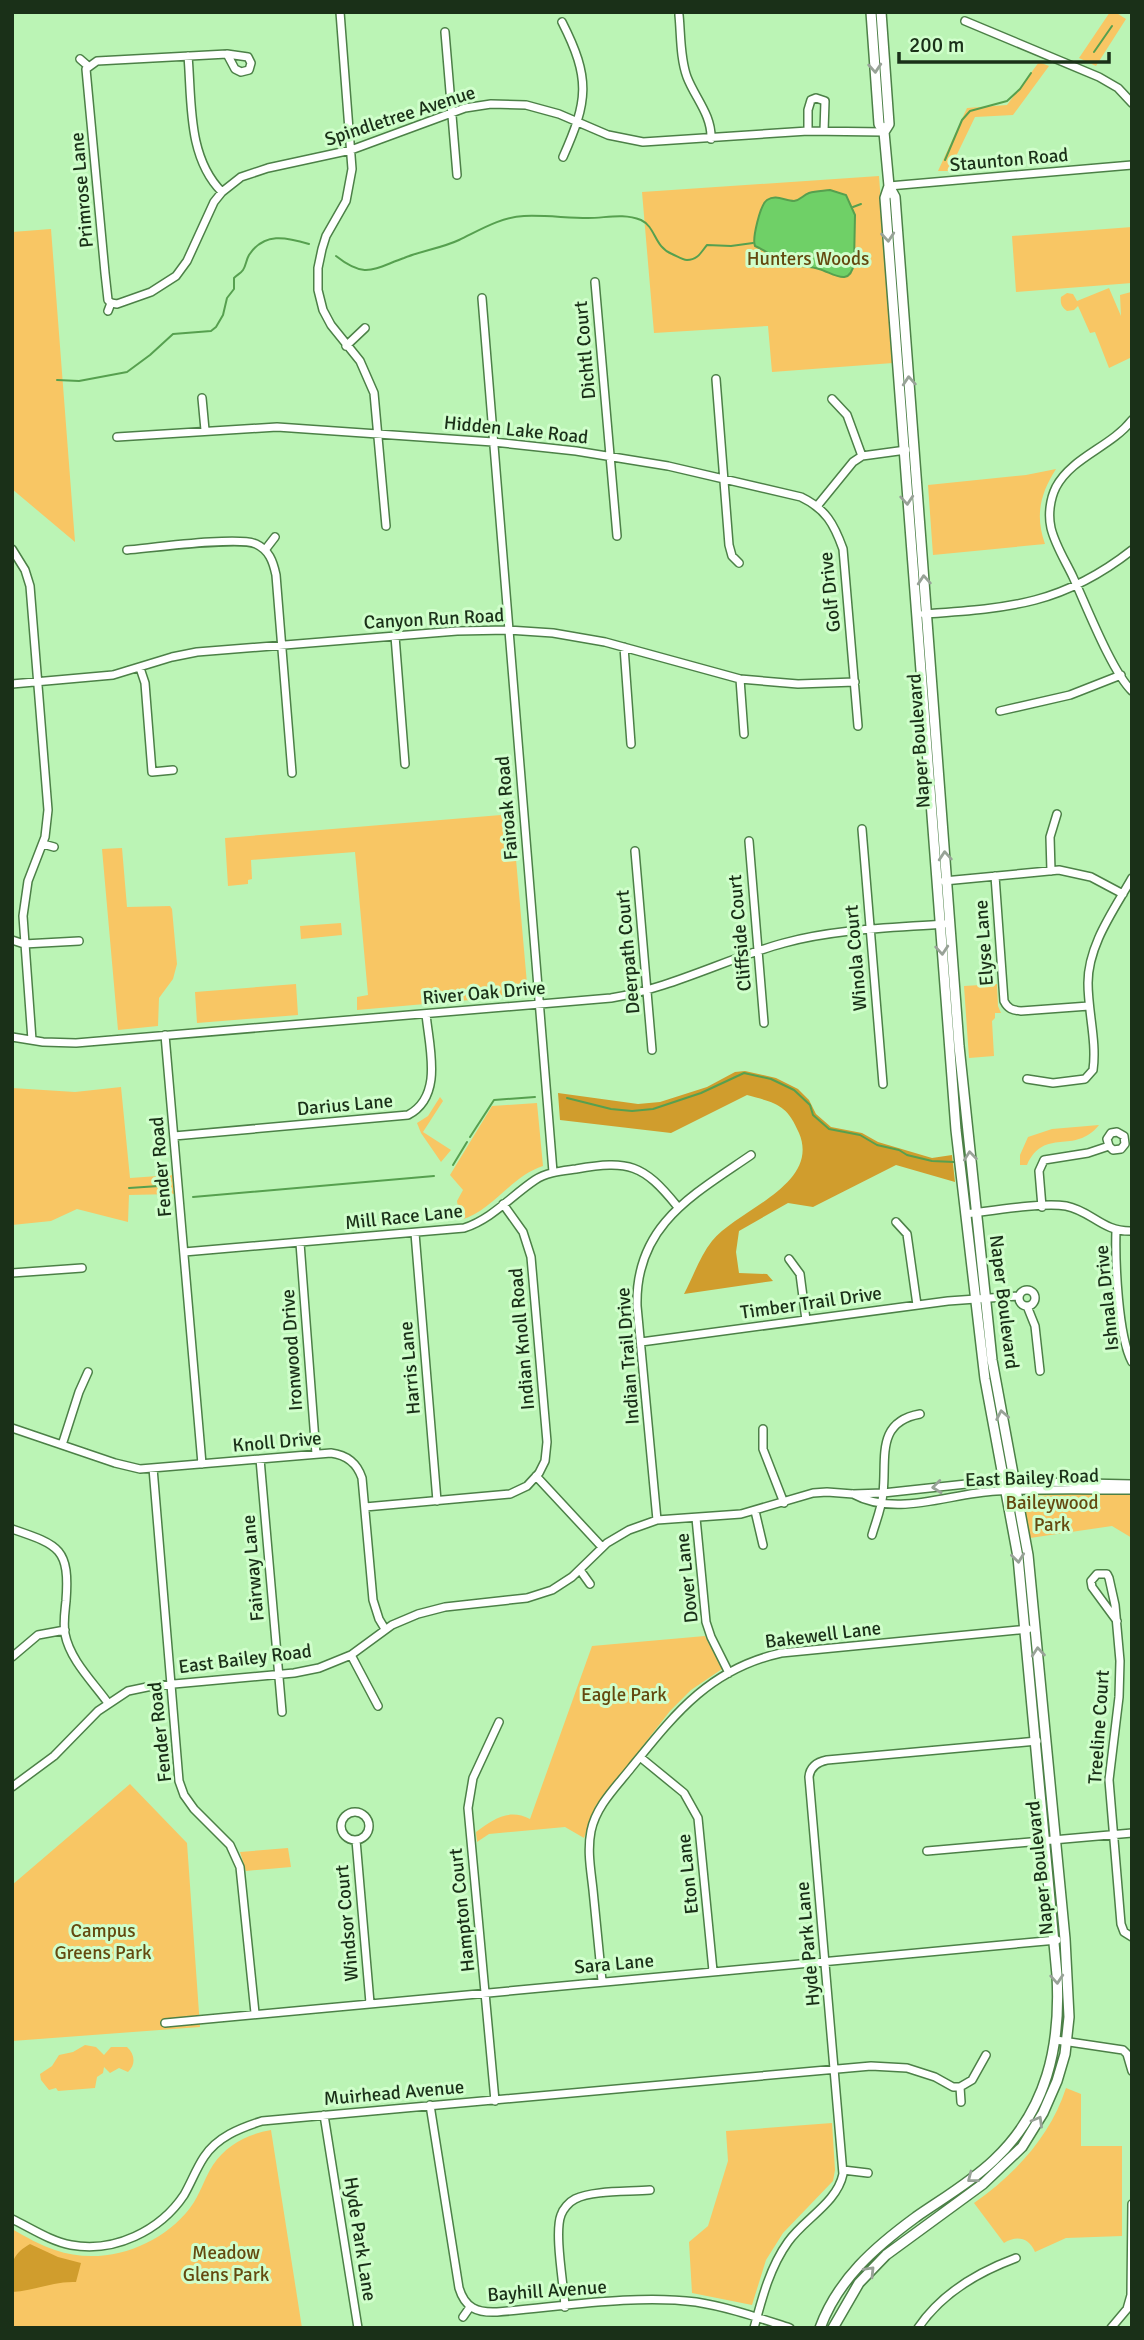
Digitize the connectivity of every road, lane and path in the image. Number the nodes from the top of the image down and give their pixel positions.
1 (340, 12) edge
2 (871, 12) edge
3 (881, 12) edge
4 (679, 15) dead end
5 (965, 21) dead end
6 (562, 22) dead end
7 (445, 32) dead end
8 (227, 54) dead end
9 (188, 55) junction
10 (80, 59) dead end
11 (88, 66) junction
12 (1132, 103) edge
13 (452, 113) junction
14 (578, 122) junction
15 (808, 131) junction
16 (824, 131) junction
17 (884, 132) junction
18 (711, 139) junction
19 (351, 150) junction
20 (563, 157) dead end
21 (1132, 165) edge
22 (457, 175) dead end
23 (888, 186) junction
24 (222, 192) junction
25 (595, 282) dead end
26 (482, 298) dead end
27 (109, 307) joint
28 (365, 328) dead end
29 (346, 346) junction
30 (716, 379) dead end
31 (202, 398) dead end
32 (832, 400) dead end
33 (1132, 420) edge
34 (205, 430) junction
35 (379, 433) junction
36 (117, 437) dead end
37 (493, 442) junction
38 (914, 449) junction
39 (904, 450) junction
40 (862, 456) junction
41 (610, 457) junction
42 (724, 478) junction
43 (818, 505) junction
44 (386, 526) dead end
45 (617, 536) dead end
46 (275, 537) dead end
47 (12, 549) edge
48 (127, 550) dead end
49 (265, 550) junction
50 (1132, 550) edge
51 (738, 563) dead end
52 (1077, 586) junction
53 (921, 614) junction
54 (508, 630) junction
55 (395, 636) junction
56 (282, 645) junction
57 (624, 647) junction
58 (140, 668) junction
59 (1121, 675) junction
60 (740, 679) junction
61 (37, 682) junction
62 (855, 682) junction
63 (12, 684) edge
64 (1132, 691) edge
65 (1000, 711) dead end
66 (858, 726) dead end
67 (744, 734) dead end
68 (631, 744) dead end
69 (405, 764) dead end
70 (173, 770) dead end
71 (292, 773) dead end
72 (1057, 814) dead end
73 (862, 829) dead end
74 (749, 841) dead end
75 (43, 844) junction
76 (54, 848) dead end
77 (635, 851) dead end
78 (1051, 871) junction
79 (995, 876) junction
80 (1132, 878) edge
81 (942, 881) junction
82 (1123, 894) junction
83 (945, 924) junction
84 (870, 930) junction
85 (12, 940) edge
86 (79, 941) dead end
87 (24, 944) junction
88 (756, 952) junction
89 (647, 991) junction
90 (539, 1004) junction
91 (1089, 1006) junction
92 (426, 1014) junction
93 (764, 1023) dead end
94 (165, 1035) junction
95 (12, 1037) edge
96 (32, 1040) junction
97 (652, 1050) dead end
98 (1027, 1079) dead end
99 (883, 1084) dead end
100 (174, 1136) junction
101 (1109, 1146) dead end
102 (751, 1155) dead end
103 (553, 1172) junction
104 (503, 1205) junction
105 (677, 1206) junction
106 (1042, 1207) junction
107 (970, 1213) junction
108 (896, 1222) dead end
109 (1116, 1230) junction
110 (1132, 1231) edge
111 (415, 1233) junction
112 (300, 1242) junction
113 (184, 1252) junction
114 (789, 1259) dead end
115 (82, 1268) dead end
116 (12, 1273) edge
117 (1019, 1296) junction
118 (980, 1298) junction
119 (917, 1305) junction
120 (1027, 1307) junction
121 (806, 1320) junction
122 (641, 1342) junction
123 (1132, 1362) edge
124 (1040, 1371) dead end
125 (88, 1372) dead end
126 (920, 1414) dead end
127 (12, 1428) edge
128 (763, 1429) dead end
129 (62, 1445) junction
130 (316, 1454) junction
131 (260, 1459) junction
132 (202, 1464) junction
133 (153, 1468) junction
134 (536, 1476) junction
135 (1132, 1484) edge
136 (1006, 1486) junction
137 (1017, 1487) junction
138 (1132, 1490) edge
139 (883, 1493) junction
140 (853, 1494) junction
141 (437, 1501) junction
142 (784, 1503) junction
143 (881, 1504) junction
144 (365, 1507) junction
145 (755, 1511) junction
146 (696, 1518) junction
147 (657, 1520) junction
148 (12, 1529) edge
149 (872, 1535) dead end
150 (763, 1545) dead end
151 (602, 1547) junction
152 (580, 1570) junction
153 (590, 1584) dead end
154 (1116, 1621) junction
155 (385, 1629) junction
156 (1031, 1629) junction
157 (65, 1630) junction
158 (351, 1655) junction
159 (12, 1657) edge
160 (729, 1672) junction
161 (279, 1675) junction
162 (171, 1684) junction
163 (108, 1703) junction
164 (378, 1706) dead end
165 (282, 1712) dead end
166 (499, 1722) dead end
167 (1041, 1741) junction
168 (640, 1757) junction
169 (12, 1787) edge
170 (1132, 1833) edge
171 (1114, 1835) junction
172 (1055, 1839) junction
173 (356, 1840) junction
174 (1045, 1840) junction
175 (927, 1852) dead end
176 (1132, 1937) edge
177 (1065, 1939) junction
178 (1054, 1940) junction
179 (825, 1961) junction
180 (713, 1971) junction
181 (602, 1981) junction
182 (486, 1992) junction
183 (370, 2003) junction
184 (255, 2013) junction
185 (165, 2023) dead end
186 (1056, 2040) junction
187 (1067, 2041) junction
188 (986, 2055) dead end
189 (835, 2069) junction
190 (1132, 2071) edge
191 (962, 2087) junction
192 (495, 2101) junction
193 (961, 2102) dead end
194 (430, 2105) junction
195 (324, 2115) junction
196 (843, 2170) junction
197 (868, 2173) dead end
198 (650, 2190) dead end
199 (1132, 2204) edge
200 (12, 2219) edge
201 (1016, 2258) dead end
202 (565, 2306) junction
203 (470, 2307) junction
204 (464, 2317) dead end
205 (757, 2317) junction
206 (834, 2327) edge
207 (358, 2328) edge
208 (754, 2328) edge
209 (790, 2328) edge
210 (820, 2328) edge
211 (918, 2328) edge
212 (1111, 2328) edge

1 - 19 street
2 -> 17 main road, Naper Boulevard
3 - 17 main road, Naper Boulevard
4 - 18 street
5 - 12 street
6 - 14 street
7 - 13 street
8 - 9 street
9 - 11 street
9 - 24 street
10 - 11 street
11 - 27 street, Primrose Lane
13 - 14 street, Spindletree Avenue
13 - 19 street, Spindletree Avenue
13 - 22 street
14 - 18 street, Spindletree Avenue
14 - 20 street
15 - 16 street, Spindletree Avenue
15 - 16 street
15 - 18 street, Spindletree Avenue
16 - 17 street, Spindletree Avenue
17 - 23 main road, Naper Boulevard
19 - 24 street, Spindletree Avenue
19 - 29 street
21 - 23 street, Staunton Road
38 -> 23 main road, Naper Boulevard
23 -> 39 main road, Naper Boulevard
24 - 27 street, Spindletree Avenue
25 - 41 street, Dichtl Court
26 - 37 street, Fairoak Road
28 - 29 street
29 - 35 street
30 - 42 street
31 - 34 street
32 - 40 street
33 - 52 street
34 - 35 street, Hidden Lake Road
34 - 36 street, Hidden Lake Road
35 - 37 street, Hidden Lake Road
35 - 44 street
37 - 41 street, Hidden Lake Road
37 - 54 street, Fairoak Road
38 - 39 street
53 -> 38 main road, Naper Boulevard
39 - 40 street
39 -> 53 main road, Naper Boulevard
40 - 43 street
41 - 42 street, Hidden Lake Road
41 - 45 street, Dichtl Court
42 - 43 street, Hidden Lake Road
42 - 51 street
43 - 62 street, Golf Drive
46 - 49 street
47 - 61 street
48 - 49 street
49 - 56 street
50 - 52 street
52 - 53 street
52 - 59 street
53 - 81 main road, Naper Boulevard
54 - 55 street, Canyon Run Road
54 - 57 street, Canyon Run Road
54 - 90 street, Fairoak Road
55 - 56 street, Canyon Run Road
55 - 69 street
56 - 58 street, Canyon Run Road
56 - 71 street
57 - 60 street, Canyon Run Road
57 - 68 street
58 - 61 street, Canyon Run Road
58 - 70 street
59 - 64 street
59 - 65 street
60 - 62 street, Canyon Run Road
60 - 67 street
61 - 63 street, Canyon Run Road
61 - 75 street
62 - 66 street, Golf Drive
72 - 78 street
73 - 84 street, Winola Court
74 - 88 street, Cliffside Court
75 - 76 street
75 - 87 street
77 - 89 street, Deerpath Court
78 - 79 street
78 - 82 street
79 - 81 street
79 - 91 street, Elyse Lane
80 - 82 street
81 - 83 main road, Naper Boulevard
82 - 91 street
83 - 84 street, River Oak Drive
83 - 107 main road, Naper Boulevard
84 - 88 street, River Oak Drive
84 - 99 street, Winola Court
85 - 87 street
86 - 87 street
87 - 96 street
88 - 89 street, River Oak Drive
88 - 93 street, Cliffside Court
89 - 90 street, River Oak Drive
89 - 97 street, Deerpath Court
90 - 92 street, River Oak Drive
90 - 103 street, Fairoak Road
91 - 98 street
92 - 94 street, River Oak Drive
92 - 100 street, Darius Lane
94 - 96 street, River Oak Drive
94 - 100 street, Fender Road
95 - 96 street, River Oak Drive
100 - 113 street, Fender Road
101 - 106 street
102 - 105 street, Indian Trail Drive
103 - 104 street, Mill Race Lane
103 - 105 street, Mill Race Lane
104 - 111 street, Mill Race Lane
104 - 134 street, Indian Knoll Road
105 - 122 street, Indian Trail Drive
106 - 107 street
106 - 109 street
107 - 118 main road, Naper Boulevard
108 - 119 street
109 - 110 street
109 - 123 street, Ishnala Drive
111 - 112 street, Mill Race Lane
111 - 141 street, Harris Lane
112 - 113 street, Mill Race Lane
112 - 130 street, Ironwood Drive
113 - 132 street, Fender Road
114 - 121 street
115 - 116 street
117 - 118 street, Timber Trail Drive
117 - 120 street
117 - 120 street
118 - 119 street, Timber Trail Drive
118 - 136 main road, Naper Boulevard
137 -> 118 main road, Naper Boulevard
119 - 121 street, Timber Trail Drive
120 - 124 street
121 - 122 street, Timber Trail Drive
122 - 147 street, Indian Trail Drive
125 - 129 street
126 - 139 street
127 - 129 street, Knoll Drive
128 - 142 street
129 - 133 street, Knoll Drive
130 - 131 street, Knoll Drive
130 - 144 street, Knoll Drive
131 - 132 street, Knoll Drive
131 - 161 street, Fairway Lane
132 - 133 street, Knoll Drive
133 - 162 street, Fender Road
134 - 141 street
134 - 151 street
135 - 137 street, East Bailey Road
136 - 137 street, East Bailey Road
136 -> 139 street, East Bailey Road
136 - 143 street, East Bailey Road
136 -> 156 main road, Naper Boulevard
137 - 138 street, East Bailey Road
137 - 156 main road, Naper Boulevard
139 - 140 street, East Bailey Road
139 - 143 street
140 - 142 street, East Bailey Road
140 - 143 street, East Bailey Road
141 - 144 street
142 - 145 street, East Bailey Road
143 - 149 street
144 - 155 street
145 - 146 street, East Bailey Road
145 - 150 street
146 - 147 street, East Bailey Road
146 - 160 street, Dover Lane
147 - 151 street, East Bailey Road
148 - 157 street
151 - 152 street, East Bailey Road
152 - 153 street
152 - 155 street, East Bailey Road
154 - 154 street, Treeline Court
154 - 171 street, Treeline Court
155 - 158 street, East Bailey Road
156 - 160 street, Bakewell Lane
156 - 167 main road, Naper Boulevard
157 - 159 street
157 - 163 street
158 - 161 street, East Bailey Road
158 - 164 street
160 - 168 street, Bakewell Lane
161 - 162 street, East Bailey Road
161 - 165 street, Fairway Lane
162 - 163 street, East Bailey Road
162 - 184 street, Fender Road
163 - 169 street, East Bailey Road
166 - 182 street, Hampton Court
167 - 172 main road, Naper Boulevard
167 - 174 main road, Naper Boulevard
167 - 179 street, Hyde Park Lane
168 - 180 street, Eton Lane
168 - 181 street, Bakewell Lane
170 - 171 street
171 - 172 street
171 - 176 street, Treeline Court
172 - 174 street
172 - 177 main road, Naper Boulevard
173 - 173 street, Windsor Court
173 - 183 street, Windsor Court
174 - 175 street
174 - 178 main road, Naper Boulevard
177 - 178 street, Sara Lane
177 - 187 main road, Naper Boulevard
178 - 179 street, Sara Lane
178 -> 186 main road, Naper Boulevard
179 - 180 street, Sara Lane
179 - 189 street, Hyde Park Lane
180 - 181 street, Sara Lane
181 - 182 street, Sara Lane
182 - 183 street, Sara Lane
182 - 192 street, Hampton Court
183 - 184 street, Sara Lane
184 - 185 street, Sara Lane
186 - 187 street
186 -> 210 main road, Naper Boulevard
187 - 190 street
206 -> 187 main road, Naper Boulevard
188 - 191 street
189 - 191 street, Muirhead Avenue
189 - 192 street, Muirhead Avenue
189 - 196 street, Hyde Park Lane
191 - 193 street
192 - 194 street, Muirhead Avenue
194 - 195 street, Muirhead Avenue
194 - 203 street, Bayhill Avenue
195 - 200 street, Muirhead Avenue
195 - 207 street, Hyde Park Lane
196 - 197 street
196 - 205 street
198 - 202 street
199 - 212 street
201 - 211 street
202 - 203 street, Bayhill Avenue
202 - 205 street, Bayhill Avenue
203 - 204 street
205 - 208 street
205 - 209 street, Bayhill Avenue

